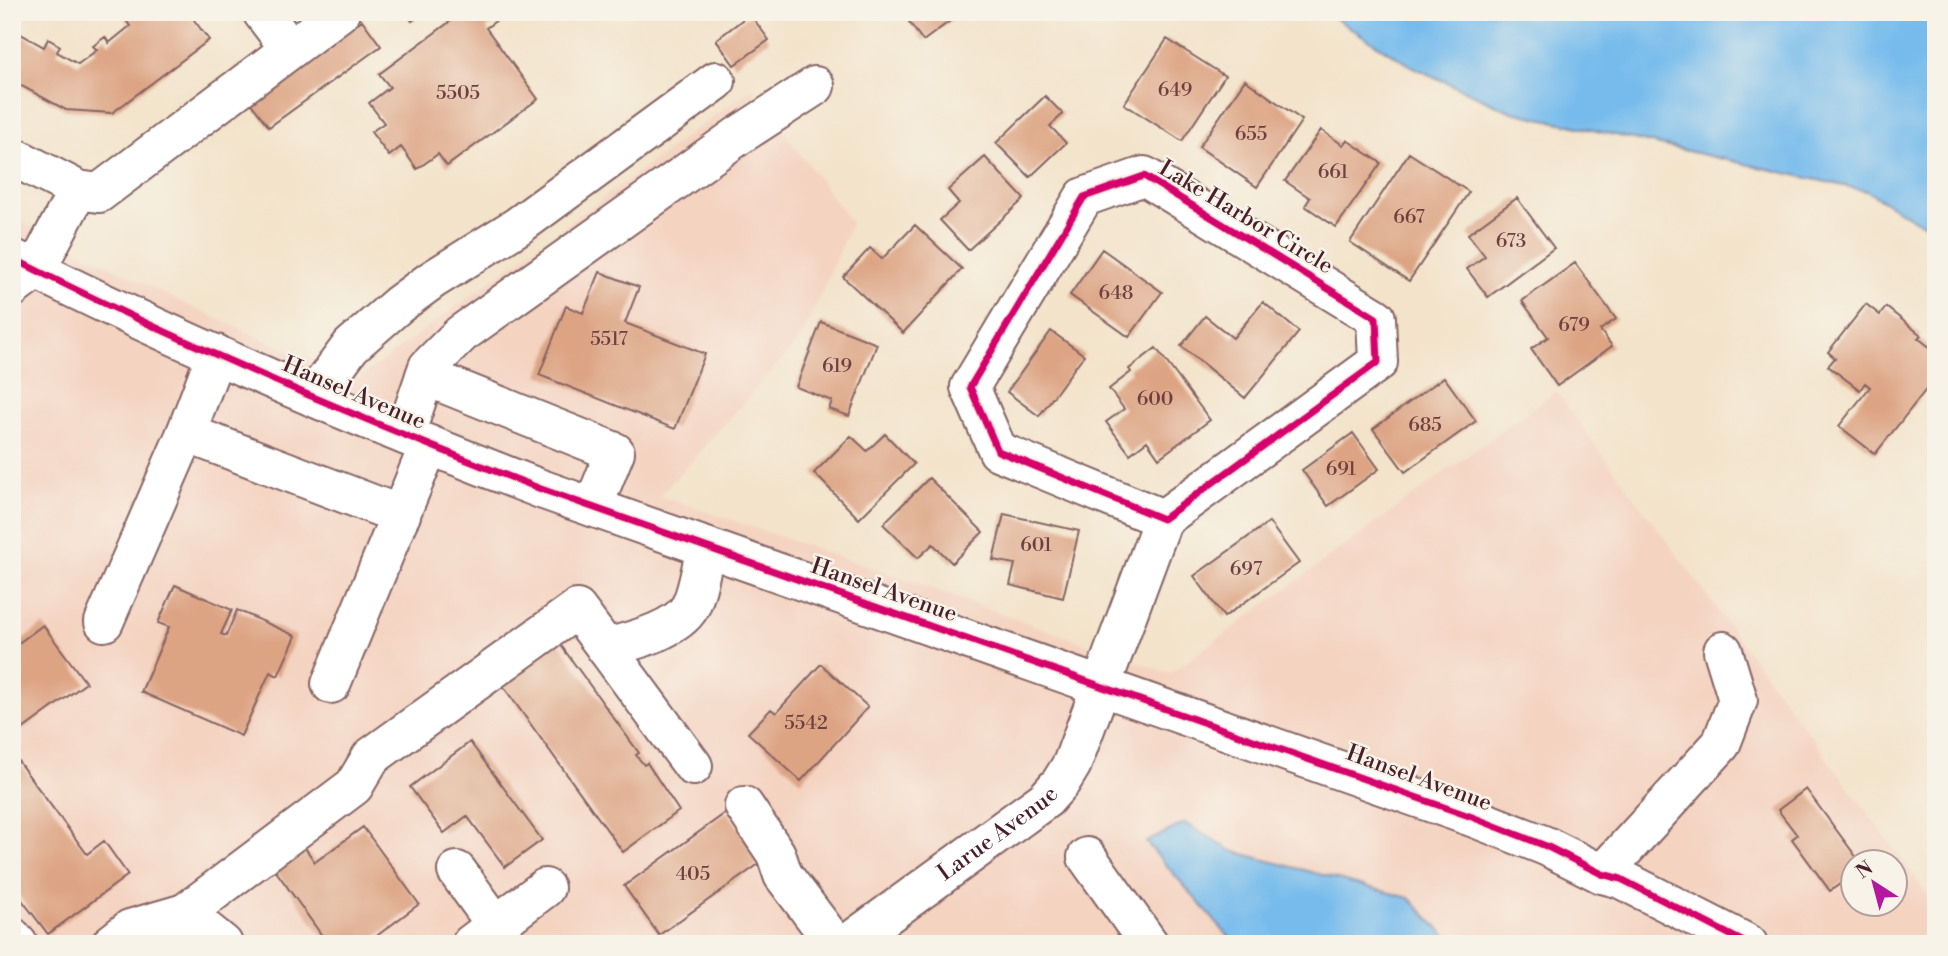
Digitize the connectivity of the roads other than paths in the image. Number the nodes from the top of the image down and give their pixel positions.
1 (262, 12) edge
2 (340, 12) edge
3 (290, 50) junction
4 (716, 81) dead end
5 (815, 86) dead end
6 (12, 156) edge
7 (78, 190) junction
8 (20, 272) edge
9 (216, 354) junction
10 (425, 376) junction
11 (313, 397) junction
12 (186, 433) junction
13 (417, 440) junction
14 (593, 507) junction
15 (401, 515) junction
16 (1163, 519) junction
17 (706, 547) junction
18 (104, 622) dead end
19 (606, 648) junction
20 (1723, 651) dead end
21 (331, 684) dead end
22 (1100, 687) junction
23 (692, 766) dead end
24 (744, 806) dead end
25 (1087, 857) dead end
26 (457, 871) dead end
27 (1602, 874) junction
28 (545, 888) dead end
29 (198, 903) junction
30 (483, 934) edge
31 (12, 937) edge
32 (1144, 942) edge
33 (18, 944) edge
34 (111, 944) edge
35 (223, 944) edge
36 (835, 944) edge
37 (847, 944) edge
38 (1748, 944) edge

1 - 3 main road
2 - 3 main road
3 - 7 main road
4 - 11 main road
5 - 10 main road
6 - 7 main road
7 - 8 main road
8 - 9 main road, Hansel Avenue
9 - 11 main road, Hansel Avenue
9 - 12 main road
10 - 13 main road
10 - 14 main road
11 - 13 main road, Hansel Avenue
12 - 15 main road
12 - 18 main road
13 - 14 main road, Hansel Avenue
13 - 15 main road
14 - 17 main road, Hansel Avenue
15 - 21 main road
16 - 16 main road, Lake Harbor Circle
16 - 22 main road, Larue Avenue
17 - 19 main road
17 - 22 main road, Hansel Avenue
19 - 23 main road
19 - 29 main road
20 - 27 main road
22 - 27 main road, Hansel Avenue
22 - 37 main road, Larue Avenue
24 - 36 main road
25 - 32 main road
26 - 30 main road
27 - 38 main road, Hansel Avenue
28 - 30 main road
29 - 34 main road
29 - 35 main road
31 - 33 main road

